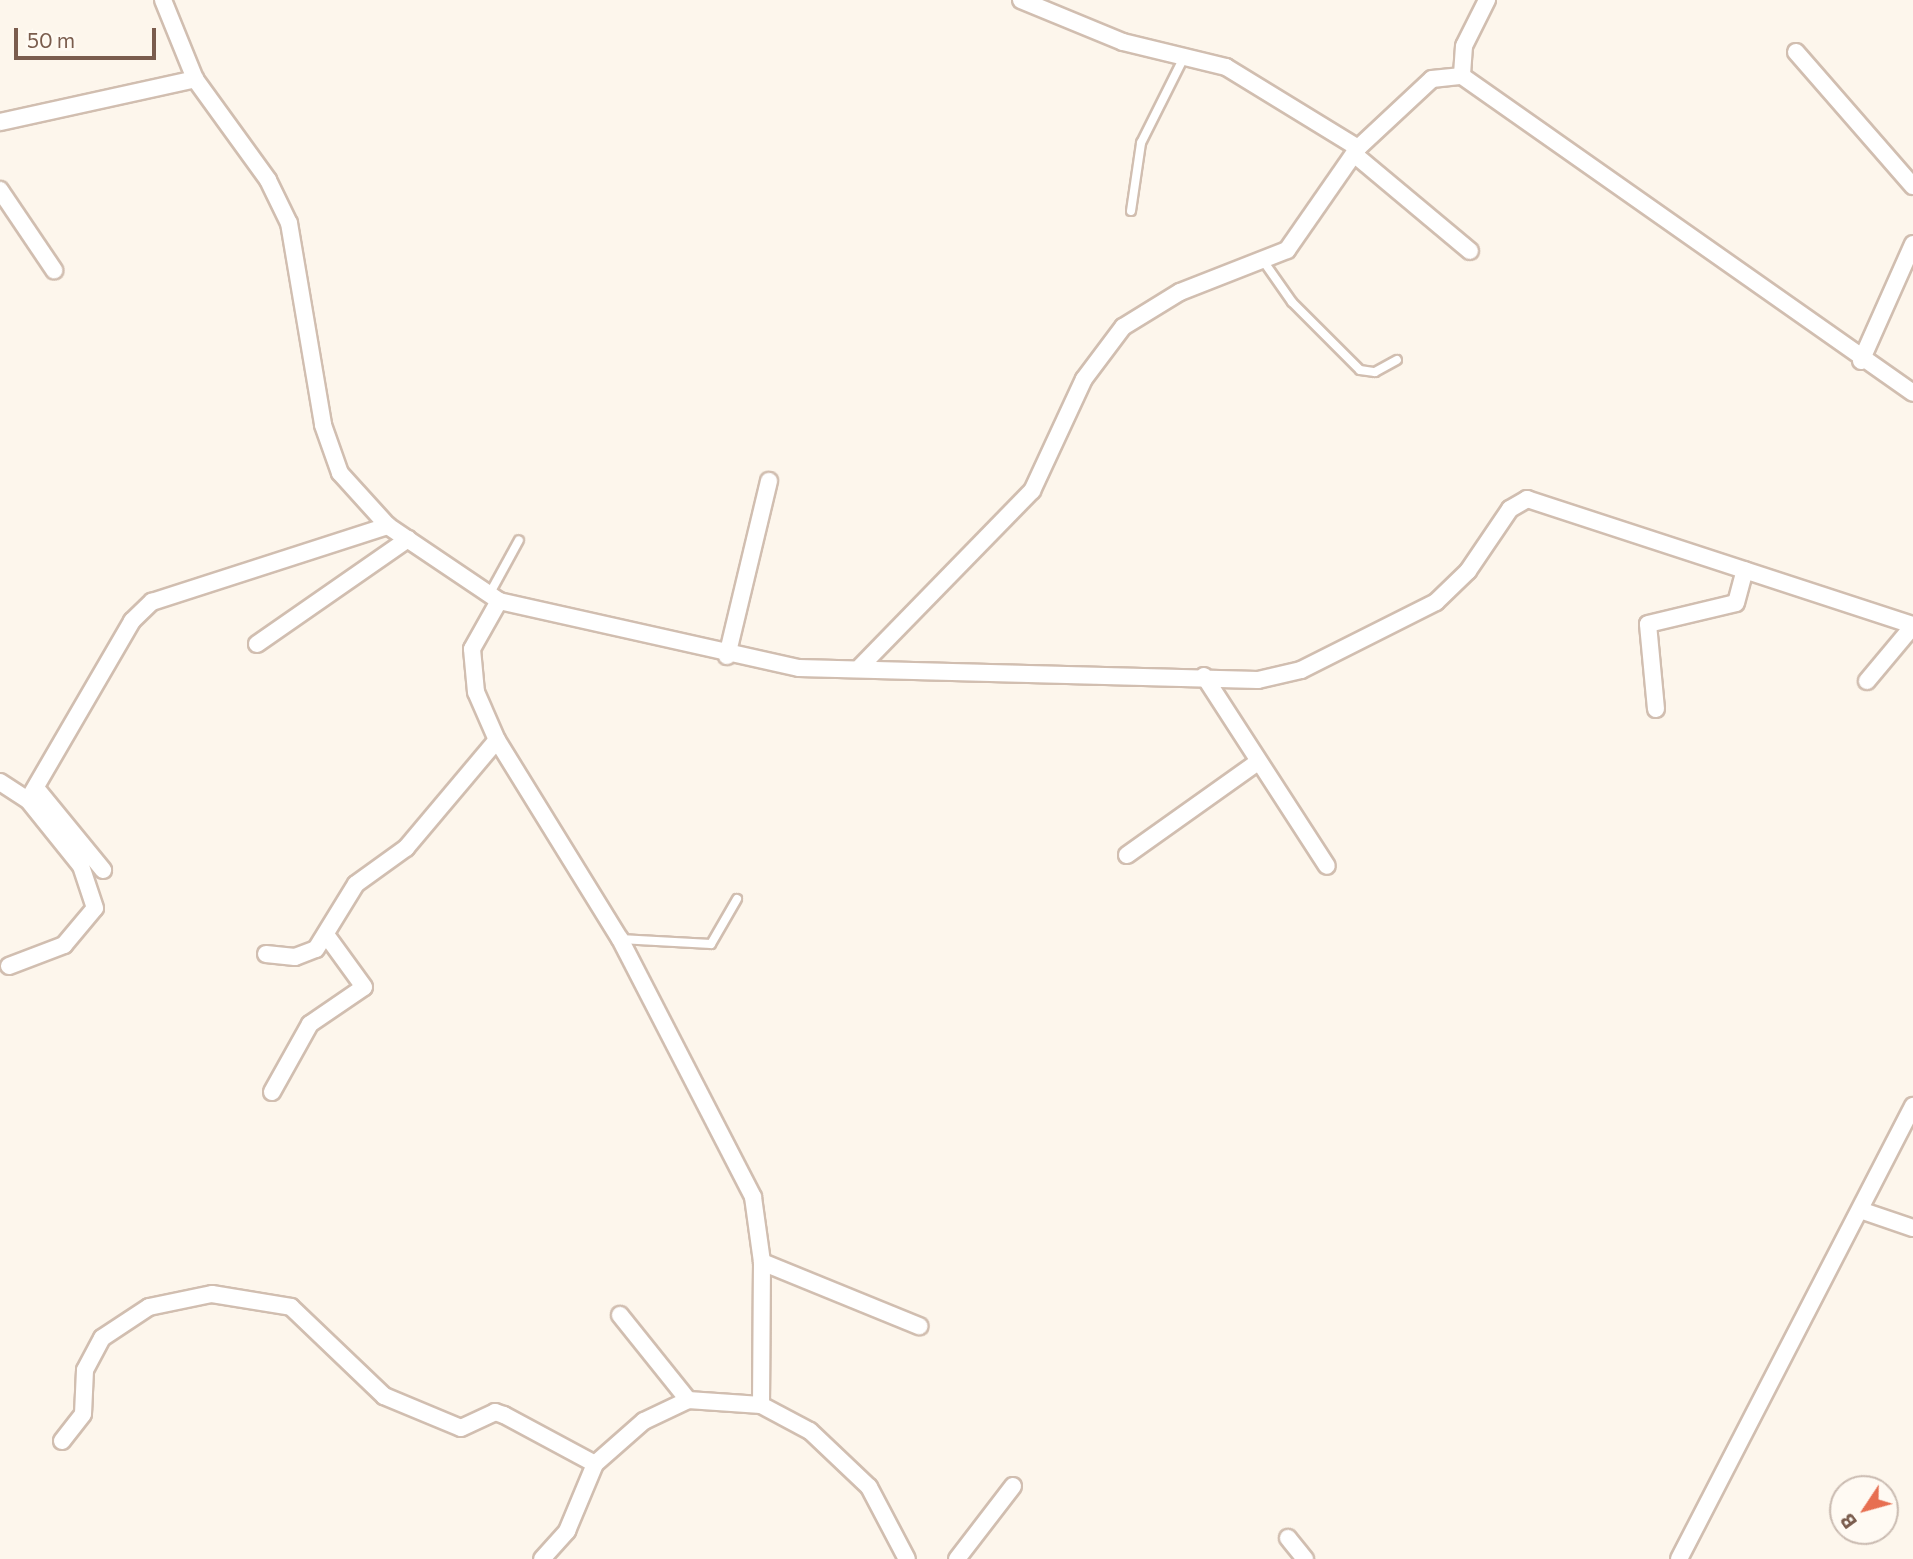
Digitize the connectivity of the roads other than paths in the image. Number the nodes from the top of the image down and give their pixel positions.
1 (163, 0) edge
2 (1021, 0) edge
3 (1487, 0) edge
4 (1796, 52) dead end
5 (1184, 57) junction
6 (1462, 76) junction
7 (195, 79) junction
8 (0, 122) edge
9 (1356, 151) junction
10 (1913, 186) edge
11 (0, 190) edge
12 (1131, 211) dead end
13 (1913, 244) edge
14 (1471, 251) dead end
15 (1265, 262) junction
16 (54, 270) dead end
17 (1397, 360) dead end
18 (1861, 360) junction
19 (1913, 393) edge
20 (769, 481) dead end
21 (388, 526) junction
22 (408, 540) junction
23 (519, 540) dead end
24 (1745, 570) junction
25 (494, 597) junction
26 (1913, 626) edge
27 (257, 645) dead end
28 (727, 656) junction
29 (861, 666) junction
30 (1204, 676) junction
31 (1867, 681) dead end
32 (1656, 709) dead end
33 (497, 740) junction
34 (1255, 764) junction
35 (0, 782) edge
36 (32, 794) junction
37 (1127, 855) dead end
38 (1326, 866) dead end
39 (103, 870) dead end
40 (737, 899) dead end
41 (327, 936) junction
42 (620, 939) junction
43 (266, 954) dead end
44 (9, 966) dead end
45 (272, 1092) dead end
46 (1913, 1106) edge
47 (1863, 1211) junction
48 (1913, 1228) edge
49 (762, 1262) junction
50 (620, 1315) dead end
51 (919, 1326) dead end
52 (688, 1400) junction
53 (761, 1405) junction
54 (62, 1441) dead end
55 (594, 1464) junction
56 (1013, 1486) dead end
57 (1288, 1538) dead end
58 (542, 1559) edge
59 (907, 1559) edge
60 (957, 1559) edge
61 (1305, 1559) edge
62 (1679, 1559) edge

1 - 7 street
2 - 5 street
3 - 6 street
4 - 10 street
5 - 9 street
5 - 12 lane
6 - 9 street
6 - 18 street
7 - 8 street
7 - 21 street
9 - 14 street
9 - 15 street
11 - 16 street
13 - 18 street
15 - 17 lane
15 - 29 street
18 - 19 street
20 - 28 street
21 - 22 street
21 - 36 street
22 - 25 street
22 - 27 street
23 - 25 lane
24 - 26 street
24 - 30 street
24 - 32 street
25 - 28 street
25 - 33 street
26 - 31 street
28 - 29 street
29 - 30 street
30 - 34 street
33 - 41 street
33 - 42 street
34 - 37 street
34 - 38 street
35 - 36 street
36 - 39 street
36 - 44 street
40 - 42 lane
41 - 43 street
41 - 45 street
42 - 49 street
46 - 47 street
47 - 48 street
47 - 62 street
49 - 51 street
49 - 53 street
50 - 52 street
52 - 53 street
52 - 55 street
53 - 59 street
54 - 55 street
55 - 58 street
56 - 60 street
57 - 61 street

